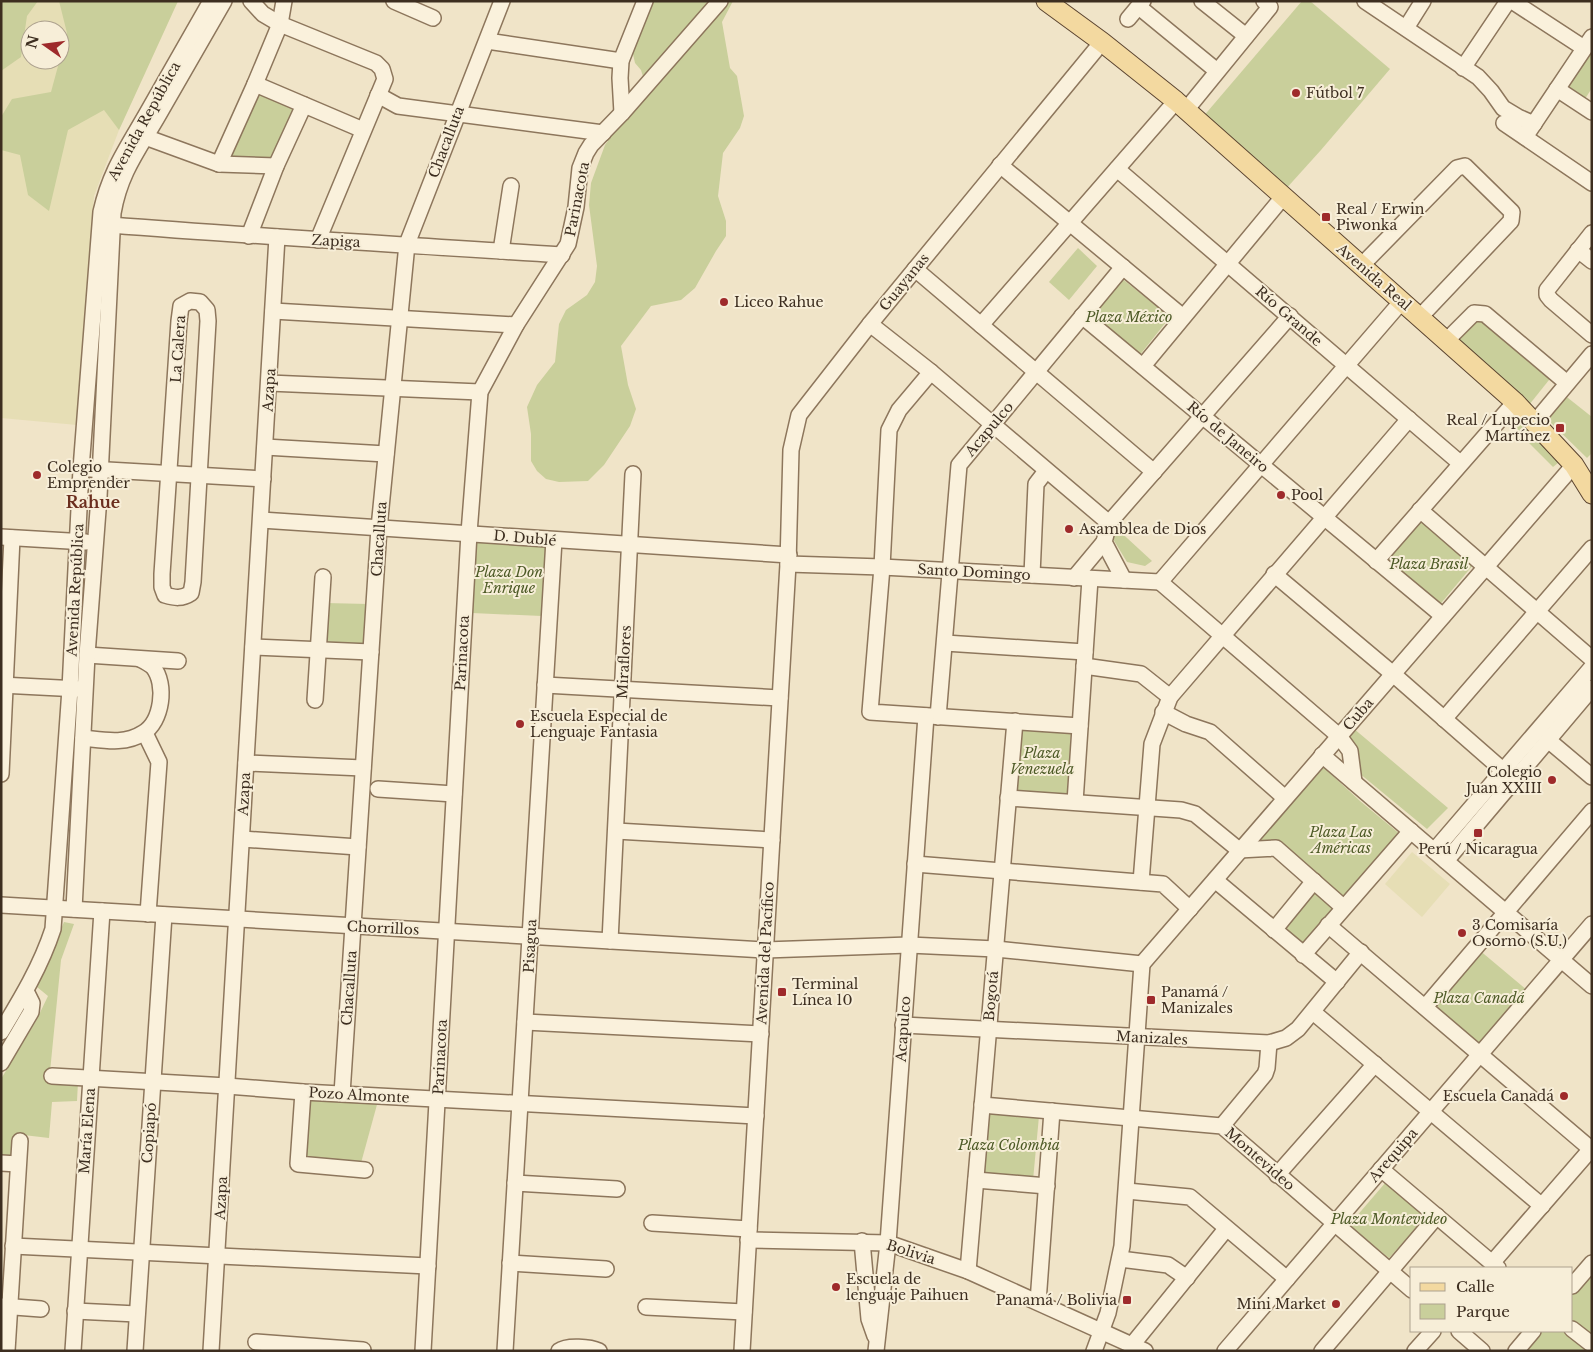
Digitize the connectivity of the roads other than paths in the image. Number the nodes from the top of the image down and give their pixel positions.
1 (211, 1) edge
2 (224, 1) edge
3 (251, 1) edge
4 (284, 1) edge
5 (394, 1) edge
6 (502, 1) edge
7 (645, 1) edge
8 (720, 1) edge
9 (1046, 1) edge
10 (1202, 1) edge
11 (1264, 1) edge
12 (1423, 1) edge
13 (1508, 1) edge
14 (1512, 1) edge
15 (1366, 2) edge
16 (1141, 4) edge
17 (416, 5) edge
18 (434, 18) dead end
19 (1128, 19) dead end
20 (280, 24) junction
21 (1406, 28) junction
22 (1246, 36) junction
23 (487, 41) junction
24 (1102, 42) junction
25 (1588, 43) edge
26 (621, 62) junction
27 (1463, 68) junction
28 (1217, 71) junction
29 (255, 84) junction
30 (1557, 89) junction
31 (378, 95) junction
32 (304, 105) junction
33 (1181, 105) junction
34 (458, 112) junction
35 (1592, 112) edge
36 (622, 113) junction
37 (1504, 123) dead end
38 (1534, 124) junction
39 (364, 130) junction
40 (603, 133) junction
41 (141, 136) junction
42 (1525, 137) junction
43 (219, 164) junction
44 (1000, 165) junction
45 (276, 166) junction
46 (1117, 169) junction
47 (1592, 183) edge
48 (511, 186) dead end
49 (1283, 197) junction
50 (1070, 223) junction
51 (111, 225) junction
52 (1592, 233) edge
53 (249, 236) junction
54 (277, 237) junction
55 (318, 240) junction
56 (407, 244) junction
57 (1578, 250) junction
58 (502, 251) junction
59 (562, 255) junction
60 (1592, 261) edge
61 (1228, 263) junction
62 (1361, 266) junction
63 (1123, 267) junction
64 (915, 269) junction
65 (1402, 302) junction
66 (273, 311) junction
67 (1082, 316) junction
68 (1290, 316) junction
69 (1420, 317) junction
70 (399, 318) junction
71 (1183, 318) junction
72 (870, 324) junction
73 (516, 325) junction
74 (982, 325) junction
75 (1592, 335) edge
76 (1446, 341) junction
77 (1592, 354) edge
78 (1143, 366) junction
79 (1346, 366) junction
80 (931, 372) junction
81 (1036, 372) junction
82 (270, 383) junction
83 (1567, 383) junction
84 (393, 388) junction
85 (480, 392) junction
86 (1514, 402) junction
87 (1203, 416) junction
88 (1409, 419) junction
89 (1535, 422) junction
90 (992, 424) junction
91 (265, 447) junction
92 (386, 454) junction
93 (1460, 463) junction
94 (1261, 465) junction
95 (1574, 465) junction
96 (81, 468) junction
97 (100, 470) junction
98 (1046, 471) junction
99 (1154, 472) junction
100 (169, 474) junction
101 (633, 474) dead end
102 (199, 475) junction
103 (263, 479) junction
104 (1592, 494) edge
105 (1420, 510) junction
106 (1324, 517) junction
107 (261, 520) junction
108 (1109, 523) junction
109 (379, 528) junction
110 (469, 533) junction
111 (7, 538) edge
112 (554, 540) junction
113 (78, 542) junction
114 (1104, 542) junction
115 (95, 543) junction
116 (630, 544) junction
117 (1592, 548) edge
118 (788, 559) junction
119 (1376, 561) junction
120 (882, 567) junction
121 (1486, 567) junction
122 (951, 571) junction
123 (1274, 574) junction
124 (1032, 576) junction
125 (323, 577) dead end
126 (1074, 578) junction
127 (1090, 579) junction
128 (1124, 580) junction
129 (1160, 582) junction
130 (1536, 612) junction
131 (1443, 616) junction
132 (1223, 635) junction
133 (945, 643) junction
134 (253, 647) junction
135 (318, 650) junction
136 (371, 652) junction
137 (87, 655) junction
138 (140, 659) junction
139 (1085, 659) junction
140 (1592, 659) edge
141 (178, 662) dead end
142 (1592, 667) edge
143 (1393, 674) junction
144 (4, 685) edge
145 (545, 685) junction
146 (1592, 688) edge
147 (70, 689) junction
148 (623, 689) junction
149 (85, 690) junction
150 (1170, 697) junction
151 (780, 698) junction
152 (315, 700) dead end
153 (1163, 712) junction
154 (932, 716) junction
155 (1444, 719) junction
156 (1015, 722) junction
157 (1080, 726) junction
158 (145, 733) junction
159 (1339, 736) junction
160 (83, 738) junction
161 (1548, 740) junction
162 (1322, 755) junction
163 (246, 763) junction
164 (363, 768) junction
165 (1, 773) edge
166 (1508, 775) junction
167 (1592, 777) edge
168 (1354, 782) junction
169 (378, 789) dead end
170 (454, 794) junction
171 (1008, 798) junction
172 (1285, 798) junction
173 (1075, 802) junction
174 (1147, 807) junction
175 (1592, 811) edge
176 (616, 831) junction
177 (1411, 831) junction
178 (242, 839) junction
179 (772, 840) junction
180 (358, 847) junction
181 (1239, 850) junction
182 (1434, 851) junction
183 (1446, 861) junction
184 (915, 864) junction
185 (1002, 872) junction
186 (1215, 880) junction
187 (1314, 881) junction
188 (1141, 882) junction
189 (1, 905) edge
190 (1343, 907) junction
191 (55, 908) junction
192 (74, 909) junction
193 (1190, 909) junction
194 (102, 911) junction
195 (1506, 912) junction
196 (148, 914) junction
197 (164, 915) junction
198 (237, 919) junction
199 (1592, 924) edge
200 (1328, 925) junction
201 (353, 926) junction
202 (1274, 930) junction
203 (447, 931) junction
204 (530, 936) junction
205 (610, 941) junction
206 (909, 945) junction
207 (996, 949) junction
208 (765, 950) junction
209 (1361, 952) junction
210 (1303, 955) junction
211 (1562, 960) junction
212 (1142, 964) junction
213 (1337, 982) junction
214 (1592, 986) edge
215 (26, 991) junction
216 (41, 995) dead end
217 (1425, 1007) junction
218 (1313, 1012) junction
219 (30, 1014) junction
220 (525, 1022) junction
221 (903, 1025) junction
222 (989, 1030) junction
223 (1, 1032) edge
224 (761, 1034) junction
225 (1137, 1038) junction
226 (1269, 1044) junction
227 (1481, 1054) junction
228 (1, 1062) edge
229 (1375, 1064) junction
230 (52, 1076) dead end
231 (91, 1078) junction
232 (152, 1081) junction
233 (227, 1086) junction
234 (303, 1092) junction
235 (342, 1094) junction
236 (438, 1099) junction
237 (520, 1104) junction
238 (982, 1105) junction
239 (1052, 1111) junction
240 (1431, 1112) junction
241 (756, 1116) junction
242 (1132, 1118) junction
243 (1222, 1126) junction
244 (20, 1142) dead end
245 (1591, 1149) edge
246 (1, 1163) edge
247 (18, 1164) junction
248 (1381, 1169) junction
249 (365, 1170) dead end
250 (1277, 1175) junction
251 (976, 1180) junction
252 (515, 1183) junction
253 (1046, 1186) junction
254 (616, 1189) dead end
255 (1127, 1191) junction
256 (1542, 1206) junction
257 (1437, 1216) junction
258 (652, 1223) dead end
259 (1334, 1223) junction
260 (8, 1229) edge
261 (1226, 1229) junction
262 (749, 1235) junction
263 (862, 1241) junction
264 (888, 1243) junction
265 (14, 1246) junction
266 (79, 1249) junction
267 (141, 1251) junction
268 (217, 1256) junction
269 (1120, 1260) junction
270 (510, 1263) junction
271 (1592, 1263) edge
272 (428, 1266) junction
273 (1495, 1266) edge
274 (606, 1269) dead end
275 (968, 1271) junction
276 (1390, 1271) junction
277 (1186, 1278) junction
278 (1287, 1278) junction
279 (1573, 1285) edge
280 (1410, 1288) edge
281 (1038, 1302) junction
282 (6, 1306) edge
283 (646, 1307) dead end
284 (41, 1309) dead end
285 (75, 1311) junction
286 (744, 1312) junction
287 (137, 1314) junction
288 (1573, 1330) edge
289 (1102, 1332) junction
290 (1432, 1332) edge
291 (1460, 1332) edge
292 (1532, 1332) edge
293 (256, 1342) dead end
294 (1588, 1345) edge
295 (876, 1346) edge
296 (1139, 1348) edge
297 (339, 1349) edge
298 (363, 1350) edge
299 (7, 1351) edge
300 (73, 1351) edge
301 (135, 1351) edge
302 (212, 1351) edge
303 (423, 1351) edge
304 (505, 1351) edge
305 (559, 1351) edge
306 (599, 1351) edge
307 (742, 1351) edge
308 (1094, 1351) edge
309 (1225, 1351) edge
310 (1322, 1351) edge
311 (1414, 1351) edge
312 (1482, 1351) edge
313 (1516, 1351) edge

1 - 41 street, Avenida República
2 - 41 street, Avenida República
3 - 20 street
4 - 20 street
5 - 17 street
6 - 23 street, Chacalluta
7 - 26 street
8 - 36 street, Parinacota
9 - 24 main road, Avenida Real
10 - 22 street
11 - 22 street
12 - 21 street
13 - 27 street
14 - 25 street
15 - 21 street
16 - 19 street
16 - 28 street
17 - 18 street
20 - 29 street
20 - 31 street
21 - 27 street
22 - 28 street
23 - 26 street
23 - 34 street, Chacalluta
24 - 33 main road, Avenida Real
24 - 44 street, Guayanas
25 - 30 street
26 - 36 street
27 - 38 street
28 - 33 street
29 - 32 street
29 - 43 street
30 - 35 street
30 - 38 street
31 - 34 street
31 - 39 street
32 - 39 street
32 - 45 street
33 - 46 street
33 - 49 main road, Avenida Real
34 - 40 street
34 - 56 street, Chacalluta
36 - 40 street, Parinacota
37 - 42 street
38 - 42 street
39 - 55 street
40 - 59 street, Parinacota
41 - 43 street
41 - 51 street, Avenida República
41 - 96 street, Avenida República
42 - 47 street
43 - 45 street
44 - 50 street
44 - 64 street, Guayanas
45 - 53 street
46 - 50 street
46 - 61 street, Río Grande
48 - 58 street
49 - 61 street
49 - 62 main road, Avenida Real
50 - 63 street
50 - 74 street
51 - 53 street, Zapiga
51 - 97 street, Avenida República
52 - 57 street
53 - 54 street, Zapiga
54 - 55 street, Zapiga
54 - 66 street, Azapa
55 - 56 street, Zapiga
56 - 58 street, Zapiga
56 - 70 street, Chacalluta
57 - 60 street
57 - 75 street
58 - 59 street, Zapiga
59 - 73 street, Parinacota
61 - 68 street, Río Grande
61 - 71 street
62 - 65 main road, Avenida Real
62 - 69 street
63 - 67 street, Acapulco
63 - 71 street
64 - 72 street, Guayanas
64 - 74 street
65 - 69 main road, Avenida Real
65 - 79 street
66 - 70 street
66 - 82 street, Azapa
67 - 78 street, Río de Janeiro
67 - 81 street, Acapulco
68 - 79 street, Río Grande
68 - 87 street
69 - 76 main road, Avenida Real
70 - 73 street
70 - 84 street, Chacalluta
71 - 78 street
72 - 80 street
72 - 118 street, Guayanas
73 - 85 street, Parinacota
74 - 81 street
76 - 83 street
76 - 86 main road, Avenida Real
77 - 83 street
78 - 87 street, Río de Janeiro
79 - 88 street, Río Grande
79 - 94 street
80 - 90 street
80 - 120 street
81 - 90 street, Acapulco
81 - 99 street
82 - 84 street
82 - 91 street, Azapa
83 - 89 street
84 - 85 street
84 - 92 street, Chacalluta
85 - 110 street, Parinacota
86 - 89 main road, Avenida Real
86 - 93 street
87 - 94 street, Río de Janeiro
87 - 99 street
88 - 93 street, Río Grande
88 - 106 street
89 - 95 main road, Avenida Real
90 - 98 street
90 - 122 street, Acapulco
91 - 92 street
91 - 103 street, Azapa
92 - 109 street, Chacalluta
93 - 105 street
94 - 106 street, Río de Janeiro
94 - 129 street
95 - 104 main road, Avenida Real
95 - 121 street, Cuba
96 - 97 street
96 - 113 street, Avenida República
97 - 100 street
97 - 115 street, Avenida República
98 - 108 street
98 - 124 street
99 - 108 street
100 - 102 street
100 - 102 street, La Calera
100 - 102 street, La Calera
101 - 116 street, Miraflores
102 - 103 street
103 - 107 street, Azapa
105 - 119 street
105 - 121 street
106 - 119 street, Río de Janeiro
106 - 123 street
107 - 109 street, D. Dublé
107 - 134 street, Azapa
108 - 114 street
109 - 110 street, D. Dublé
109 - 136 street, Chacalluta
110 - 112 street, D. Dublé
110 - 170 street, Parinacota
111 - 113 street
111 - 144 street
112 - 116 street, D. Dublé
112 - 145 street, Pisagua
113 - 115 street
113 - 147 street, Avenida República
114 - 126 street
114 - 128 street
115 - 137 street, Avenida República
116 - 118 street, D. Dublé
116 - 148 street, Miraflores
117 - 130 street
118 - 120 street, Santo Domingo
118 - 151 street, Avenida del Pacífico
119 - 131 street, Río de Janeiro
120 - 122 street, Santo Domingo
120 - 154 street
121 - 130 street
121 - 131 street, Cuba
122 - 124 street, Santo Domingo
122 - 133 street, Acapulco
123 - 132 street
123 - 143 street
124 - 126 street, Santo Domingo
125 - 135 street
126 - 127 street, Santo Domingo
127 - 128 street, Santo Domingo
127 - 139 street
128 - 129 street, Santo Domingo
129 - 132 street
130 - 140 street
130 - 155 street
131 - 143 street, Cuba
132 - 150 street
132 - 159 street
133 - 139 street
133 - 154 street, Acapulco
134 - 135 street
134 - 163 street, Azapa
135 - 136 street
135 - 152 street
136 - 164 street, Chacalluta
137 - 138 street
137 - 149 street, Avenida República
138 - 141 street
138 - 158 street
139 - 150 street
139 - 157 street
142 - 166 street
143 - 155 street
143 - 159 street, Cuba
144 - 147 street
144 - 165 street
145 - 148 street
145 - 204 street, Pisagua
146 - 161 street
147 - 149 street
147 - 191 street, Avenida República
148 - 151 street
148 - 176 street, Miraflores
149 - 160 street, Avenida República
150 - 153 street
151 - 179 street, Avenida del Pacífico
153 - 172 street
153 - 174 street
154 - 156 street
154 - 184 street, Acapulco
155 - 166 street
156 - 157 street
156 - 171 street, Bogotá
157 - 173 street
158 - 160 street
158 - 196 street
159 - 162 street, Cuba
159 - 168 street
160 - 192 street, Avenida República
161 - 166 street
161 - 167 street
162 - 168 street
162 - 172 street, Cuba
163 - 164 street
163 - 178 street, Azapa
164 - 180 street, Chacalluta
166 - 182 street
166 - 183 street
168 - 177 street
169 - 170 street
170 - 203 street, Parinacota
171 - 173 street
171 - 185 street, Bogotá
172 - 181 street, Cuba
173 - 174 street
174 - 181 street
174 - 188 street
175 - 195 street
176 - 179 street
176 - 205 street, Miraflores
177 - 182 street
177 - 190 street
178 - 180 street
178 - 198 street, Azapa
179 - 208 street, Avenida del Pacífico
180 - 201 street, Chacalluta
181 - 186 street, Cuba
181 - 187 street
182 - 183 street
183 - 195 street
184 - 185 street
184 - 206 street, Acapulco
185 - 188 street
185 - 207 street, Bogotá
186 - 193 street, Cuba
186 - 202 street
187 - 190 street
187 - 202 street
188 - 193 street
189 - 191 street, Chorrillos
190 - 200 street
191 - 192 street, Chorrillos
191 - 215 street, Avenida República
192 - 194 street, Chorrillos
193 - 212 street, Cuba
194 - 196 street, Chorrillos
194 - 231 street, María Elena
195 - 211 street
195 - 217 street
196 - 197 street, Chorrillos
197 - 198 street, Chorrillos
197 - 232 street, Copiapó
198 - 201 street, Chorrillos
198 - 233 street, Azapa
199 - 211 street, Arequipa
200 - 209 street
200 - 210 street
201 - 203 street, Chorrillos
201 - 235 street, Chacalluta
202 - 210 street
203 - 204 street, Chorrillos
203 - 236 street, Parinacota
204 - 205 street, Chorrillos
204 - 220 street, Pisagua
205 - 208 street, Chorrillos
206 - 207 street, Chorrillos
206 - 208 street, Chorrillos
206 - 221 street, Acapulco
207 - 212 street, Chorrillos
207 - 222 street, Bogotá
208 - 224 street, Avenida del Pacífico
209 - 213 street, Manizales
209 - 217 street
210 - 213 street
211 - 214 street
211 - 227 street, Arequipa
212 - 225 street
213 - 218 street, Manizales
215 - 219 street
215 - 223 street, Avenida República
216 - 219 street
217 - 227 street
218 - 226 street, Manizales
218 - 229 street
219 - 228 street
220 - 224 street
220 - 237 street, Pisagua
221 - 222 street, Manizales
221 - 264 street, Acapulco
222 - 225 street, Manizales
222 - 238 street, Bogotá
224 - 241 street, Avenida del Pacífico
225 - 226 street, Manizales
225 - 242 street
226 - 243 street
227 - 240 street, Arequipa
227 - 245 street
229 - 240 street
229 - 250 street
230 - 231 street, Pozo Almonte
231 - 232 street, Pozo Almonte
231 - 266 street, María Elena
232 - 233 street, Pozo Almonte
232 - 267 street, Copiapó
233 - 234 street, Pozo Almonte
233 - 268 street, Azapa
234 - 235 street, Pozo Almonte
234 - 249 street
235 - 236 street, Pozo Almonte
236 - 237 street, Pozo Almonte
236 - 272 street, Parinacota
237 - 241 street, Pozo Almonte
237 - 252 street, Pisagua
238 - 239 street, Montevideo
238 - 251 street, Bogotá
239 - 242 street, Montevideo
239 - 253 street
240 - 248 street, Arequipa
240 - 256 street
241 - 262 street, Avenida del Pacífico
242 - 243 street, Montevideo
242 - 255 street
243 - 250 street, Montevideo
244 - 247 street
245 - 256 street
246 - 247 street
247 - 260 street
248 - 257 street
248 - 259 street, Arequipa
250 - 259 street, Montevideo
251 - 253 street
251 - 275 street, Bogotá
252 - 254 street
252 - 270 street, Pisagua
253 - 281 street
255 - 261 street
255 - 269 street
256 - 273 street
257 - 273 street
257 - 276 street
258 - 262 street, Bolivia
259 - 276 street, Montevideo
259 - 278 street, Arequipa
260 - 265 street
261 - 277 street
261 - 278 street
262 - 263 street, Bolivia
262 - 286 street, Avenida del Pacífico
263 - 264 street, Bolivia
263 - 295 street, Acapulco
264 - 275 street, Bolivia
264 - 295 street, Acapulco
265 - 266 street
265 - 282 street
266 - 267 street
266 - 285 street, María Elena
267 - 268 street
267 - 287 street, Copiapó
268 - 272 street
268 - 302 street, Azapa
269 - 277 street
269 - 289 street
270 - 274 street
270 - 304 street, Pisagua
271 - 279 street
272 - 303 street, Parinacota
275 - 281 street, Bolivia
276 - 280 street, Montevideo
276 - 310 street
277 - 296 street
278 - 309 street, Arequipa
281 - 289 street, Bolivia
282 - 284 street
282 - 299 street
283 - 286 street
285 - 287 street
285 - 300 street, María Elena
286 - 307 street, Avenida del Pacífico
287 - 301 street, Copiapó
288 - 294 street
289 - 296 street, Bolivia
289 - 308 street
290 - 311 street
291 - 312 street
292 - 313 street
293 - 297 street
297 - 298 street
305 - 306 street

